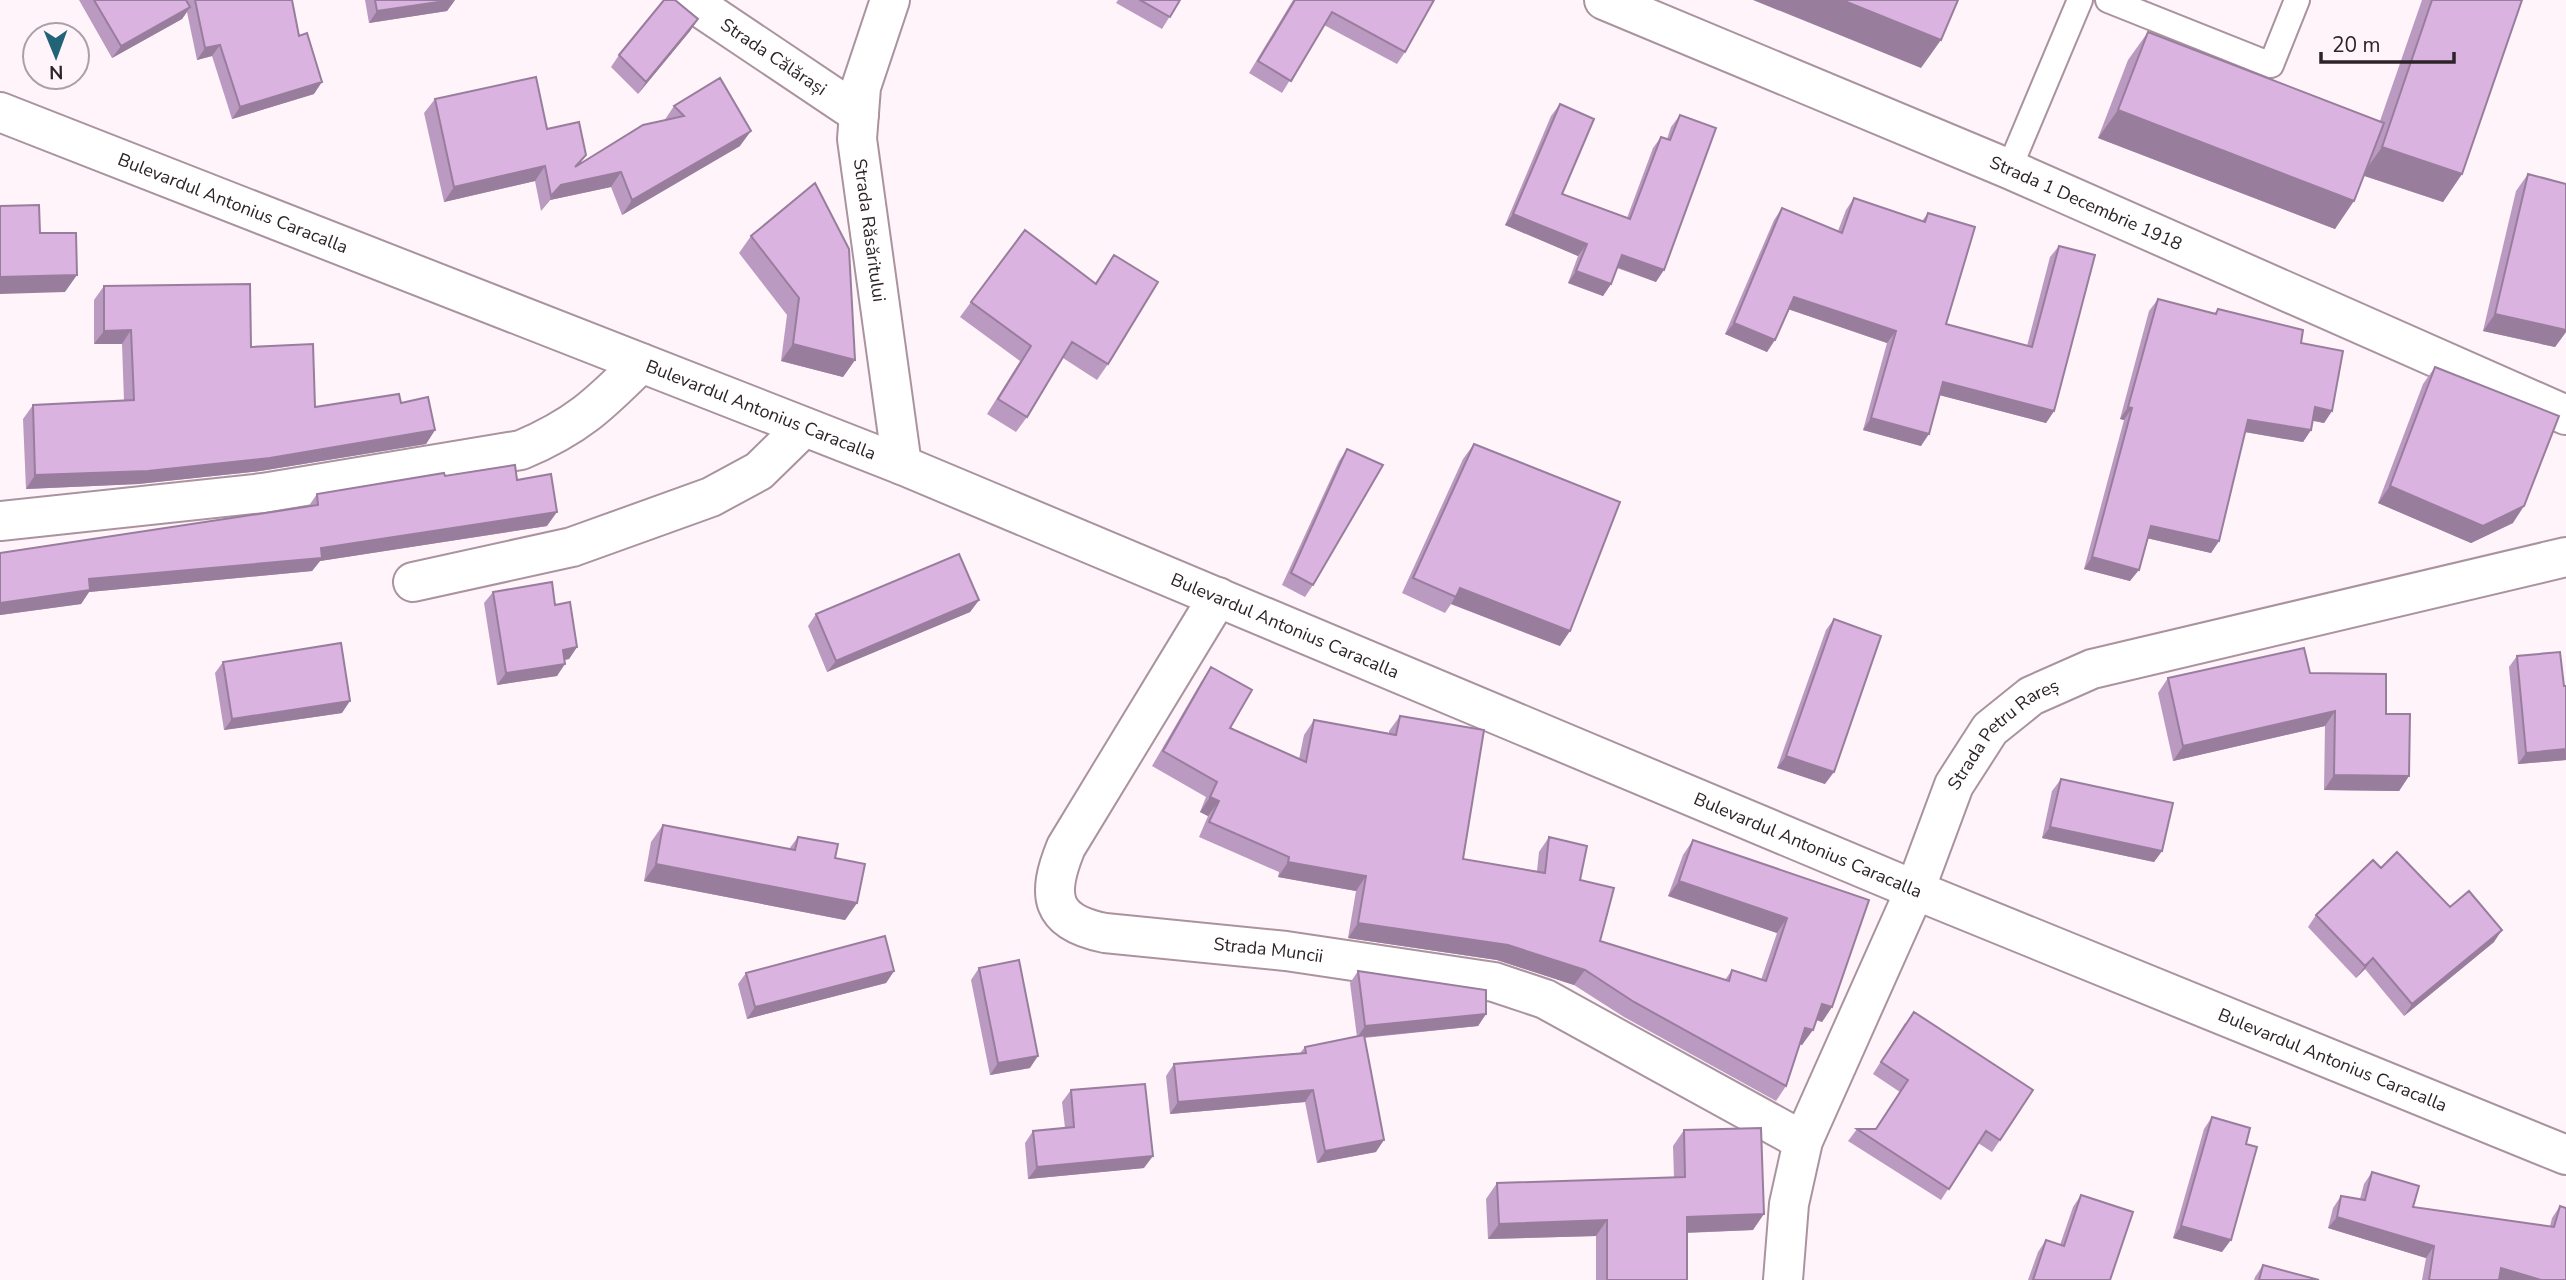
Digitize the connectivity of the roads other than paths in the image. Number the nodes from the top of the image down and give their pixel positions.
1 (689, 0) edge
2 (890, 0) edge
3 (1604, 0) edge
4 (2080, 0) edge
5 (2108, 0) edge
6 (2297, 0) edge
7 (0, 112) edge
8 (859, 114) junction
9 (2009, 169) junction
10 (641, 363) junction
11 (2566, 415) edge
12 (804, 427) junction
13 (902, 465) junction
14 (0, 520) edge
15 (2566, 557) edge
16 (413, 582) dead end
17 (1218, 597) junction
18 (1915, 890) junction
19 (1803, 1141) junction
20 (2566, 1155) edge
21 (1783, 1280) edge

1 - 8 street, Strada Călărași
2 - 8 street, Strada Răsăritului
3 - 9 street, Strada 1 Decembrie 1918
4 - 9 lane
5 - 6 lane
7 - 10 street, Bulevardul Antonius Caracalla
8 - 13 street, Strada Răsăritului
9 - 11 street, Strada 1 Decembrie 1918
10 - 12 street, Bulevardul Antonius Caracalla
10 - 14 street
12 - 13 street, Bulevardul Antonius Caracalla
12 - 16 street
13 - 17 street, Bulevardul Antonius Caracalla
15 - 18 street, Strada Petru Rareș
17 - 18 street, Bulevardul Antonius Caracalla
17 - 19 street, Strada Muncii
18 - 19 street, Strada Petru Rareș
18 - 20 street, Bulevardul Antonius Caracalla
19 - 21 street, Strada Petru Rareș

